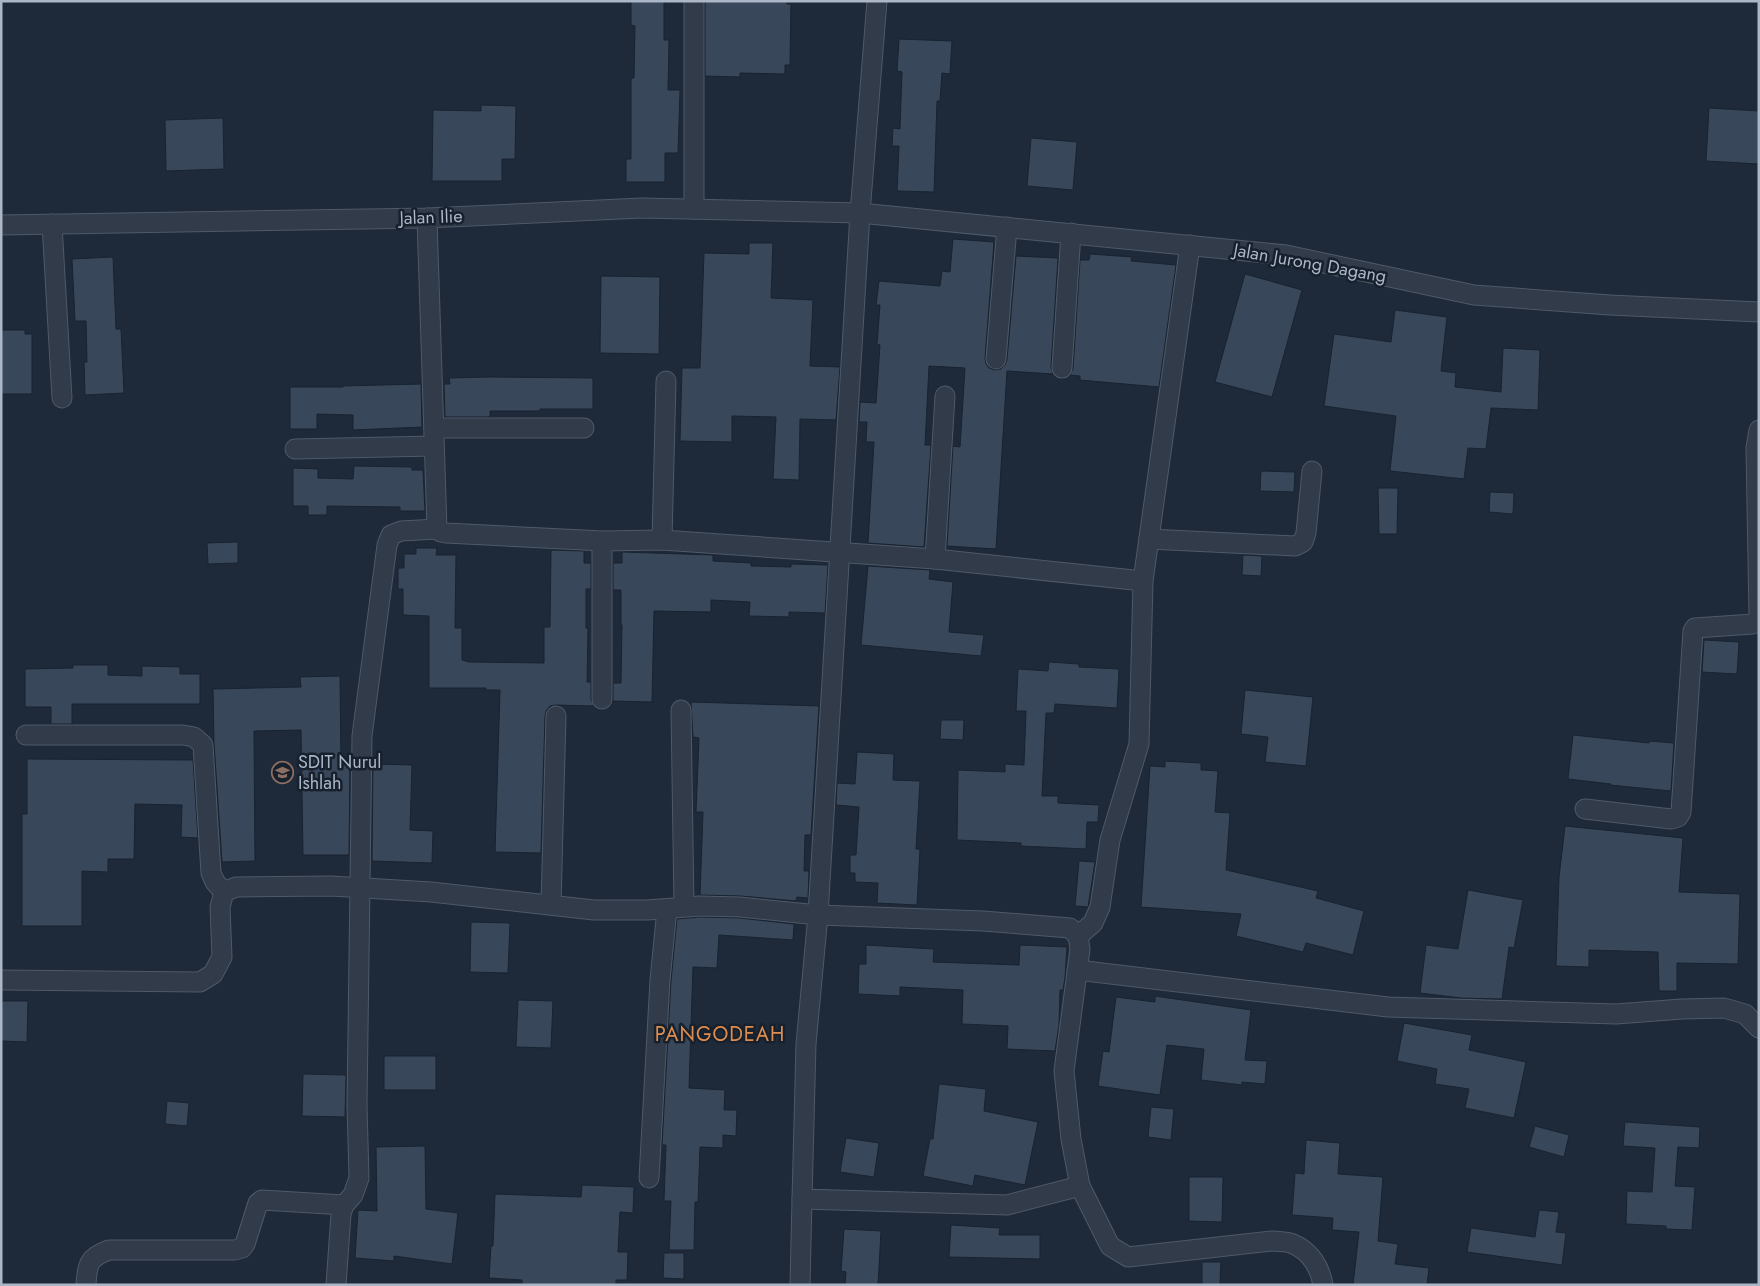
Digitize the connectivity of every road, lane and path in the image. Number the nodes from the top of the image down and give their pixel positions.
1 (694, 1) edge
2 (878, 1) edge
3 (694, 209) junction
4 (860, 213) junction
5 (427, 218) junction
6 (52, 224) junction
7 (1, 225) edge
8 (1007, 227) junction
9 (1071, 234) junction
10 (1190, 245) junction
11 (1759, 312) edge
12 (996, 358) dead end
13 (1062, 368) dead end
14 (666, 381) dead end
15 (945, 396) dead end
16 (62, 398) dead end
17 (584, 428) dead end
18 (1759, 430) edge
19 (434, 437) junction
20 (295, 449) dead end
21 (1312, 471) dead end
22 (437, 529) junction
23 (1149, 539) junction
24 (662, 540) junction
25 (603, 541) junction
26 (841, 552) junction
27 (935, 559) junction
28 (1143, 581) junction
29 (1759, 617) edge
30 (602, 699) dead end
31 (681, 710) dead end
32 (556, 716) dead end
33 (26, 735) dead end
34 (1585, 808) dead end
35 (360, 888) junction
36 (224, 892) junction
37 (551, 905) junction
38 (675, 908) junction
39 (818, 915) junction
40 (1078, 936) junction
41 (1077, 970) junction
42 (1, 980) edge
43 (1759, 1028) edge
44 (649, 1178) dead end
45 (1080, 1186) junction
46 (802, 1199) junction
47 (344, 1205) junction
48 (86, 1285) edge
49 (336, 1285) edge
50 (800, 1285) edge
51 (1323, 1285) edge

1 - 3 street
2 - 4 street
3 - 4 street, Jalan Ilie
3 - 5 street, Jalan Ilie
4 - 8 street, Jalan Jurong Dagang
4 - 26 street
5 - 6 street, Jalan Ilie
5 - 19 street
6 - 7 street, Jalan Ilie
6 - 16 street
8 - 9 street, Jalan Jurong Dagang
8 - 12 street
9 - 10 street, Jalan Jurong Dagang
9 - 13 street
10 - 11 street, Jalan Jurong Dagang
10 - 23 street
14 - 24 street
15 - 27 street
17 - 19 street
18 - 29 street
19 - 20 street
19 - 22 street
21 - 23 street
22 - 25 street
22 - 35 street
23 - 28 street
24 - 25 street
24 - 26 street
25 - 30 street
26 - 27 street
26 - 39 street
27 - 28 street
28 - 40 street
29 - 34 street
31 - 38 street
32 - 37 street
33 - 36 street
35 - 36 street
35 - 37 street
35 - 47 street
36 - 42 street
37 - 38 street
38 - 39 street
38 - 44 street
39 - 40 street
39 - 46 street
40 - 41 street
41 - 43 street
41 - 45 street
45 - 46 street
45 - 51 street
46 - 50 street
47 - 48 street
47 - 49 street

